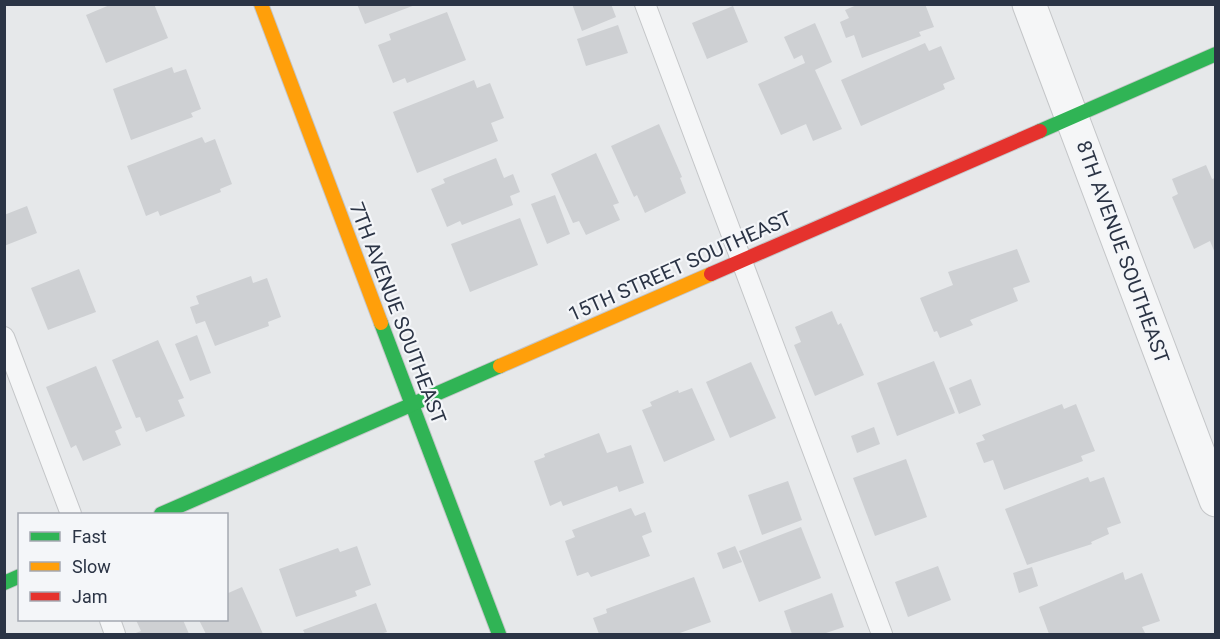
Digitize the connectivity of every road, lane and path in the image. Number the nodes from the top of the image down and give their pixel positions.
1 (261, 4) edge
2 (645, 4) edge
3 (1029, 4) edge
4 (1215, 54) edge
5 (1072, 117) junction
6 (741, 260) junction
7 (4, 338) edge
8 (413, 406) junction
9 (1215, 500) edge
10 (71, 513) edge
11 (163, 513) edge
12 (18, 577) edge
13 (4, 583) edge
14 (499, 634) edge
15 (882, 634) edge

1 - 8 street, 7TH AVENUE SOUTHEAST
2 - 6 lane
3 - 5 street, 8TH AVENUE SOUTHEAST
4 - 5 street, 15TH STREET SOUTHEAST
5 - 6 street, 15TH STREET SOUTHEAST
5 - 9 street, 8TH AVENUE SOUTHEAST
6 - 8 street, 15TH STREET SOUTHEAST
6 - 15 lane
7 - 10 lane
8 - 11 street, 15TH STREET SOUTHEAST
8 - 14 street, 7TH AVENUE SOUTHEAST
12 - 13 street

